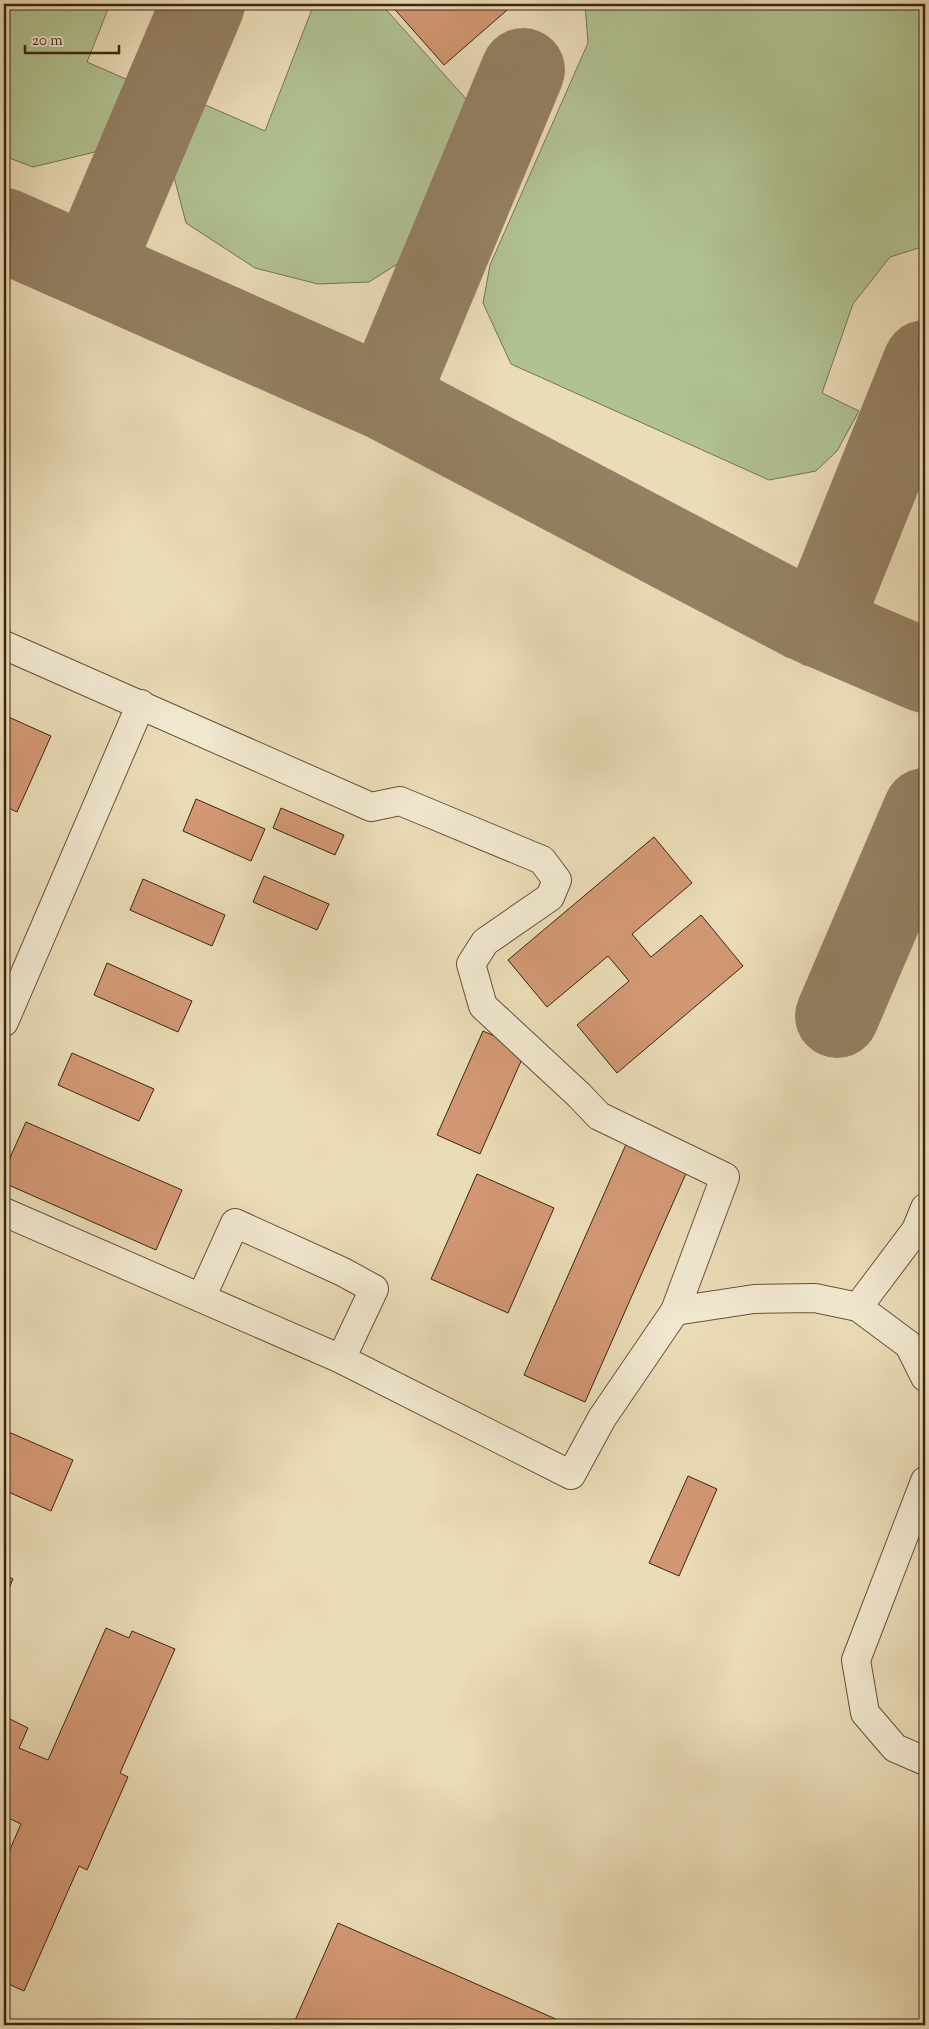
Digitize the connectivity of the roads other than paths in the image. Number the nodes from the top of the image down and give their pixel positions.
1 (4, 645) edge
2 (141, 704) junction
3 (4, 1022) edge
4 (925, 1208) edge
5 (4, 1212) edge
6 (201, 1298) junction
7 (858, 1307) junction
8 (675, 1311) junction
9 (341, 1359) junction
10 (925, 1377) edge
11 (925, 1481) edge
12 (925, 1761) edge

1 - 2 lane
2 - 3 lane
2 - 8 lane
4 - 7 lane
5 - 6 lane
6 - 9 lane
6 - 9 lane
7 - 8 lane
7 - 10 lane
8 - 9 lane
11 - 12 lane

